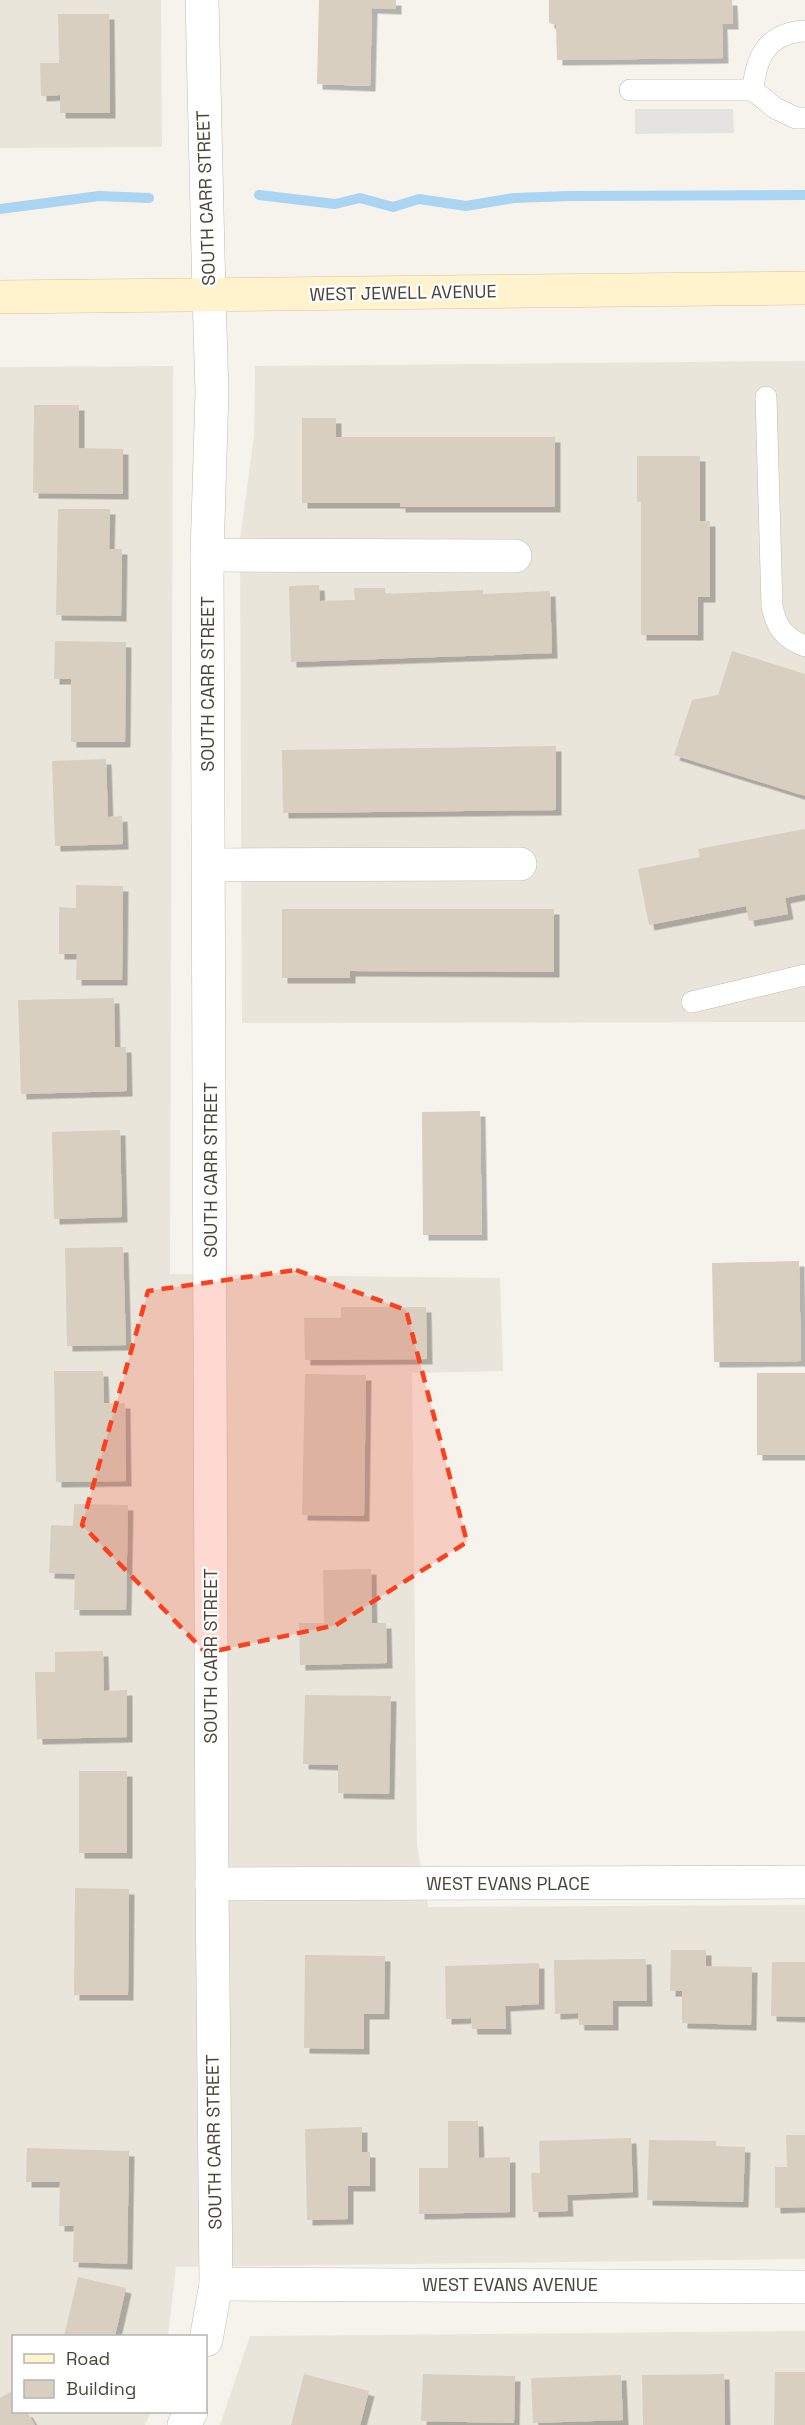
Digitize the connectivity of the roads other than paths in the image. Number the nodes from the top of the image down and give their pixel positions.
1 (202, 0) edge
2 (805, 31) edge
3 (630, 90) dead end
4 (753, 90) junction
5 (805, 118) edge
6 (805, 288) edge
7 (209, 295) junction
8 (0, 297) edge
9 (766, 397) dead end
10 (207, 555) junction
11 (515, 556) dead end
12 (805, 646) edge
13 (520, 864) dead end
14 (209, 866) junction
15 (805, 975) edge
16 (692, 1002) dead end
17 (805, 1882) edge
18 (212, 1884) junction
19 (216, 2284) junction
20 (805, 2287) edge
21 (207, 2335) edge

1 - 7 street, SOUTH CARR STREET
2 - 4 lane
3 - 4 lane
4 - 5 lane
6 - 7 main road, WEST JEWELL AVENUE
7 - 8 main road, WEST JEWELL AVENUE
7 - 10 street, SOUTH CARR STREET
9 - 12 lane
10 - 11 street
10 - 14 street, SOUTH CARR STREET
13 - 14 street
14 - 18 street, SOUTH CARR STREET
15 - 16 lane
17 - 18 street, WEST EVANS PLACE
18 - 19 street, SOUTH CARR STREET
19 - 20 street, WEST EVANS AVENUE
19 - 21 street, SOUTH CARR STREET

